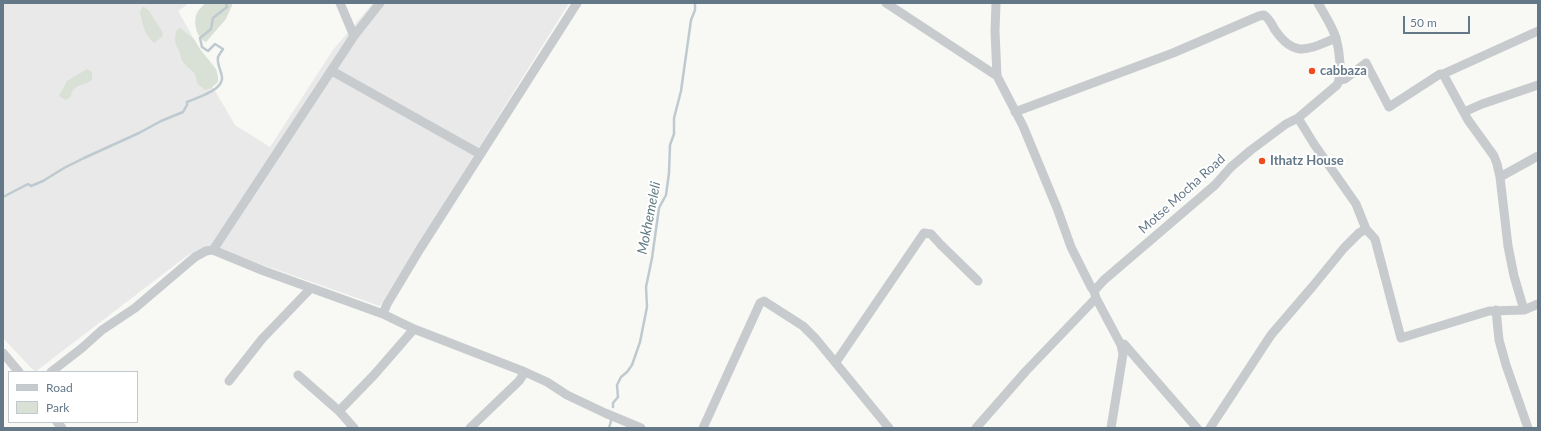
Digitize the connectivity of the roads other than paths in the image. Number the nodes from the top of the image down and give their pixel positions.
1 (340, 3) edge
2 (380, 3) edge
3 (578, 3) edge
4 (886, 3) edge
5 (996, 3) edge
6 (1318, 3) edge
7 (1538, 31) edge
8 (354, 36) junction
9 (1336, 38) junction
10 (332, 71) junction
11 (1443, 74) junction
12 (997, 76) junction
13 (1340, 80) junction
14 (1538, 85) edge
15 (1015, 112) junction
16 (1464, 112) junction
17 (1298, 118) junction
18 (480, 154) junction
19 (1538, 156) edge
20 (1500, 177) junction
21 (1366, 229) junction
22 (213, 250) junction
23 (978, 282) dead end
24 (311, 288) junction
25 (1095, 294) junction
26 (1538, 304) edge
27 (1496, 310) junction
28 (1524, 310) junction
29 (383, 314) junction
30 (414, 329) junction
31 (1121, 345) junction
32 (3, 353) edge
33 (836, 362) junction
34 (18, 371) edge
35 (52, 371) edge
36 (525, 372) junction
37 (298, 375) dead end
38 (229, 381) dead end
39 (339, 411) junction
40 (626, 425) edge
41 (354, 428) edge
42 (470, 428) edge
43 (641, 428) edge
44 (703, 428) edge
45 (889, 428) edge
46 (976, 428) edge
47 (1111, 428) edge
48 (1198, 428) edge
49 (1210, 428) edge
50 (1528, 428) edge

1 - 8 street
2 - 8 street
3 - 18 street
4 - 12 street
5 - 12 street
6 - 9 street
7 - 11 street
8 - 10 street
9 - 13 street
9 - 15 street
10 - 18 street
10 - 22 street
11 - 13 street, Motse Mocha Road
11 - 16 street
12 - 15 street
13 - 17 street, Motse Mocha Road
14 - 16 street
15 - 25 street
16 - 20 street
17 - 21 street
17 - 25 street, Motse Mocha Road
18 - 29 street
19 - 20 street
20 - 28 street
21 - 27 street
21 - 49 street
22 - 24 street
22 - 35 street
23 - 33 street
24 - 29 street
24 - 38 street
25 - 31 street
25 - 46 street, Motse Mocha Road
26 - 28 street
27 - 28 street
27 - 50 street
29 - 30 street
30 - 36 street
30 - 39 street
31 - 47 street
31 - 48 street
32 - 34 street
33 - 44 street
33 - 45 street
36 - 40 street
36 - 42 street
37 - 39 street
39 - 41 street
40 - 43 street

